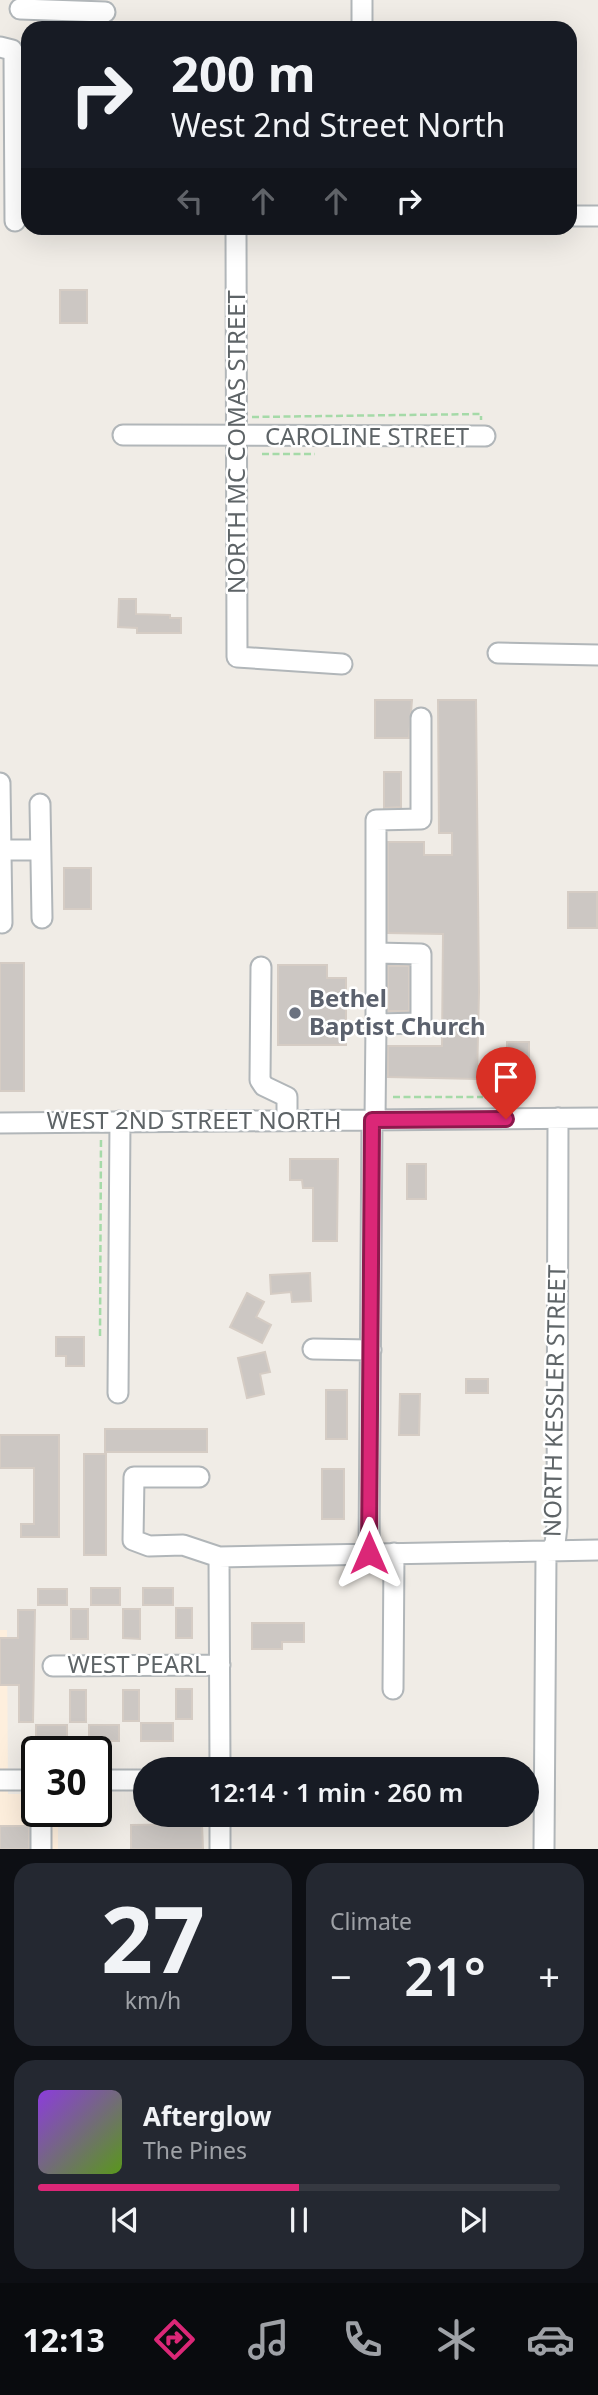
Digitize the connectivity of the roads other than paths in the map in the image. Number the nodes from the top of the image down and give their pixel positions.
1 (362, 0) edge
2 (20, 9) dead end
3 (105, 13) edge
4 (362, 21) edge
5 (0, 47) edge
6 (7, 182) edge
7 (577, 216) edge
8 (598, 216) edge
9 (14, 221) edge
10 (236, 235) edge
11 (123, 435) dead end
12 (485, 436) dead end
13 (238, 438) junction
14 (498, 653) dead end
15 (598, 655) edge
16 (342, 664) dead end
17 (421, 718) dead end
18 (0, 783) edge
19 (40, 804) dead end
20 (1, 850) edge
21 (40, 850) junction
22 (42, 918) dead end
23 (2, 923) dead end
24 (376, 953) junction
25 (261, 967) dead end
26 (376, 1024) junction
27 (558, 1118) junction
28 (598, 1118) edge
29 (287, 1120) junction
30 (374, 1120) junction
31 (120, 1121) junction
32 (0, 1122) edge
33 (313, 1349) dead end
34 (371, 1350) junction
35 (118, 1394) dead end
36 (199, 1477) dead end
37 (598, 1550) edge
38 (550, 1551) junction
39 (369, 1553) junction
40 (394, 1553) junction
41 (219, 1557) junction
42 (220, 1665) junction
43 (53, 1666) dead end
44 (393, 1689) dead end
45 (220, 1757) edge
46 (0, 1780) edge
47 (21, 1780) edge
48 (112, 1780) edge
49 (133, 1780) edge
50 (41, 1827) edge
51 (220, 1827) edge
52 (41, 1849) edge
53 (220, 1849) edge
54 (544, 1849) edge

1 - 4 street
2 - 3 street
5 - 6 street
6 - 9 street
7 - 8 street
10 - 13 street, NORTH MC COMAS STREET
11 - 13 street, CAROLINE STREET
12 - 13 street, CAROLINE STREET
13 - 16 street, NORTH MC COMAS STREET
14 - 15 street
17 - 24 street
18 - 20 street
19 - 21 street
20 - 21 street
20 - 23 street
21 - 22 street
24 - 26 street
24 - 26 street
25 - 29 street
26 - 30 street
27 - 28 street, WEST 2ND STREET NORTH
27 - 30 street, WEST 2ND STREET NORTH
27 - 38 street, NORTH KESSLER STREET
29 - 30 street, WEST 2ND STREET NORTH
29 - 31 street, WEST 2ND STREET NORTH
30 - 34 street
31 - 32 street, WEST 2ND STREET NORTH
31 - 35 street
33 - 34 street
34 - 39 street
36 - 41 street
37 - 38 street
38 - 40 street
38 - 54 street, NORTH KESSLER STREET
39 - 40 street
39 - 41 street
40 - 44 street
41 - 42 street
42 - 43 street, WEST PEARL
42 - 45 street
46 - 47 street
48 - 49 street
50 - 52 street
51 - 53 street

